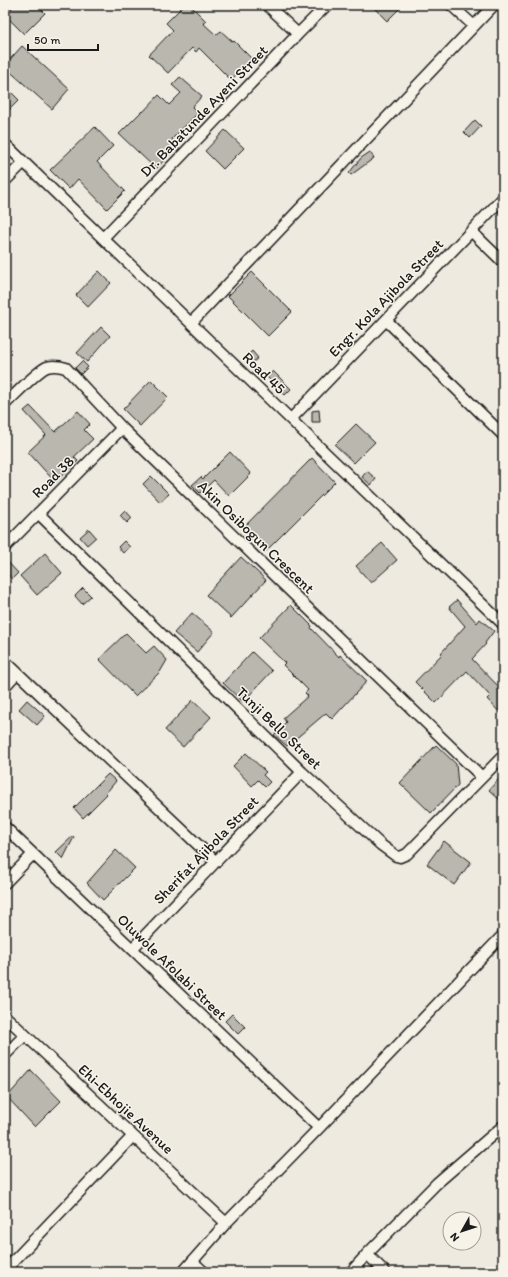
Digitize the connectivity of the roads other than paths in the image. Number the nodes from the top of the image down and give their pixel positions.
1 (267, 5) edge
2 (327, 5) edge
3 (451, 5) edge
4 (494, 5) edge
5 (474, 26) junction
6 (298, 34) junction
7 (5, 144) edge
8 (24, 162) junction
9 (5, 181) edge
10 (503, 198) edge
11 (471, 231) junction
12 (103, 238) junction
13 (503, 262) edge
14 (386, 320) junction
15 (191, 323) junction
16 (5, 404) edge
17 (291, 419) junction
18 (122, 428) junction
19 (503, 435) edge
20 (38, 513) junction
21 (5, 547) edge
22 (503, 624) edge
23 (5, 661) edge
24 (17, 674) junction
25 (5, 686) edge
26 (503, 756) edge
27 (302, 772) junction
28 (482, 777) junction
29 (5, 827) edge
30 (32, 854) junction
31 (216, 862) junction
32 (5, 883) edge
33 (503, 935) edge
34 (132, 949) junction
35 (5, 1016) edge
36 (25, 1035) junction
37 (5, 1055) edge
38 (503, 1126) edge
39 (319, 1128) junction
40 (133, 1136) junction
41 (226, 1223) junction
42 (367, 1254) junction
43 (192, 1262) junction
44 (5, 1270) edge
45 (183, 1272) edge
46 (204, 1272) edge
47 (350, 1272) edge
48 (385, 1272) edge

1 - 6 street
2 - 6 street, Dr. Babatunde Ayeni Street
3 - 5 street
4 - 5 street
5 - 15 street
6 - 12 street, Dr. Babatunde Ayeni Street
7 - 8 street, Road 45
8 - 9 street
8 - 12 street, Road 45
10 - 11 street, Engr. Kola Ajibola Street
11 - 13 street
11 - 14 street, Engr. Kola Ajibola Street
12 - 15 street, Road 45
14 - 17 street, Engr. Kola Ajibola Street
14 - 19 street
15 - 17 street, Road 45
16 - 18 street, Akin Osibogun Crescent
17 - 22 street, Road 45
18 - 20 street, Road 38
18 - 28 street, Akin Osibogun Crescent
20 - 21 street, Road 38
20 - 27 street, Tunji Bello Street
23 - 24 street
24 - 25 street
24 - 31 street
26 - 28 street, Tunji Bello Street
27 - 28 street, Tunji Bello Street
27 - 31 street, Sherifat Ajibola Street
29 - 30 street, Oluwole Afolabi Street
30 - 32 street
30 - 34 street, Oluwole Afolabi Street
31 - 34 street, Sherifat Ajibola Street
33 - 39 street
34 - 39 street, Oluwole Afolabi Street
35 - 36 street, Ehi-Ebhojie Avenue
36 - 37 street
36 - 40 street, Ehi-Ebhojie Avenue
38 - 42 street
39 - 41 street
40 - 41 street, Ehi-Ebhojie Avenue
40 - 44 street
41 - 43 street
42 - 47 street
42 - 48 street
43 - 45 street
43 - 46 street

